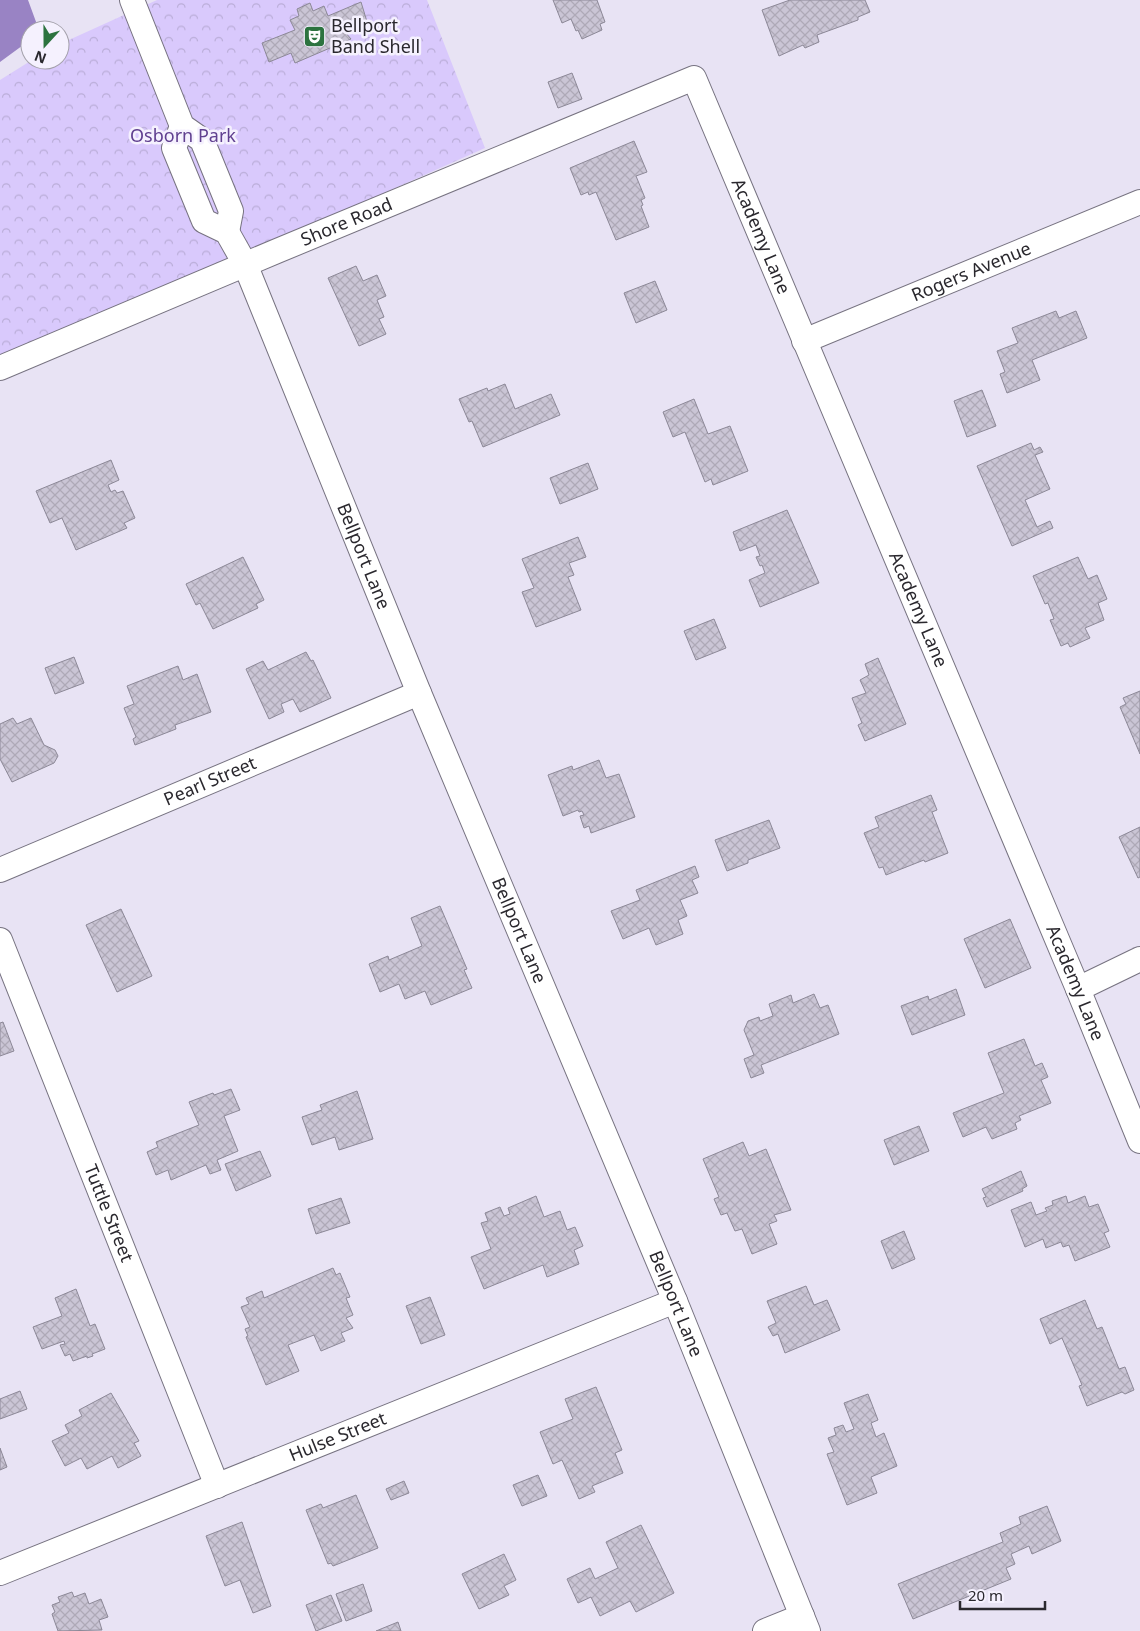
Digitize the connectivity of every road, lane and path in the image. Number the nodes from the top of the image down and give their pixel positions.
1 (132, 0) edge
2 (694, 78) joint
3 (1140, 202) edge
4 (245, 264) junction
5 (804, 341) junction
6 (0, 368) edge
7 (419, 693) junction
8 (0, 870) edge
9 (0, 940) edge
10 (1140, 959) edge
11 (1078, 989) junction
12 (1140, 1141) edge
13 (675, 1301) junction
14 (217, 1486) junction
15 (0, 1573) edge
16 (805, 1623) edge
17 (765, 1631) edge

1 - 4 street, Bellport Lane
2 - 4 street, Shore Road
2 - 5 street, Academy Lane
3 - 5 street, Rogers Avenue
4 - 6 street, Shore Road
4 - 7 street, Bellport Lane
5 - 11 street, Academy Lane
7 - 8 street, Pearl Street
7 - 13 street, Bellport Lane
9 - 14 street, Tuttle Street
10 - 11 street
11 - 12 street, Academy Lane
13 - 14 street, Hulse Street
13 - 16 street, Bellport Lane
14 - 15 street, Hulse Street
16 - 17 street

